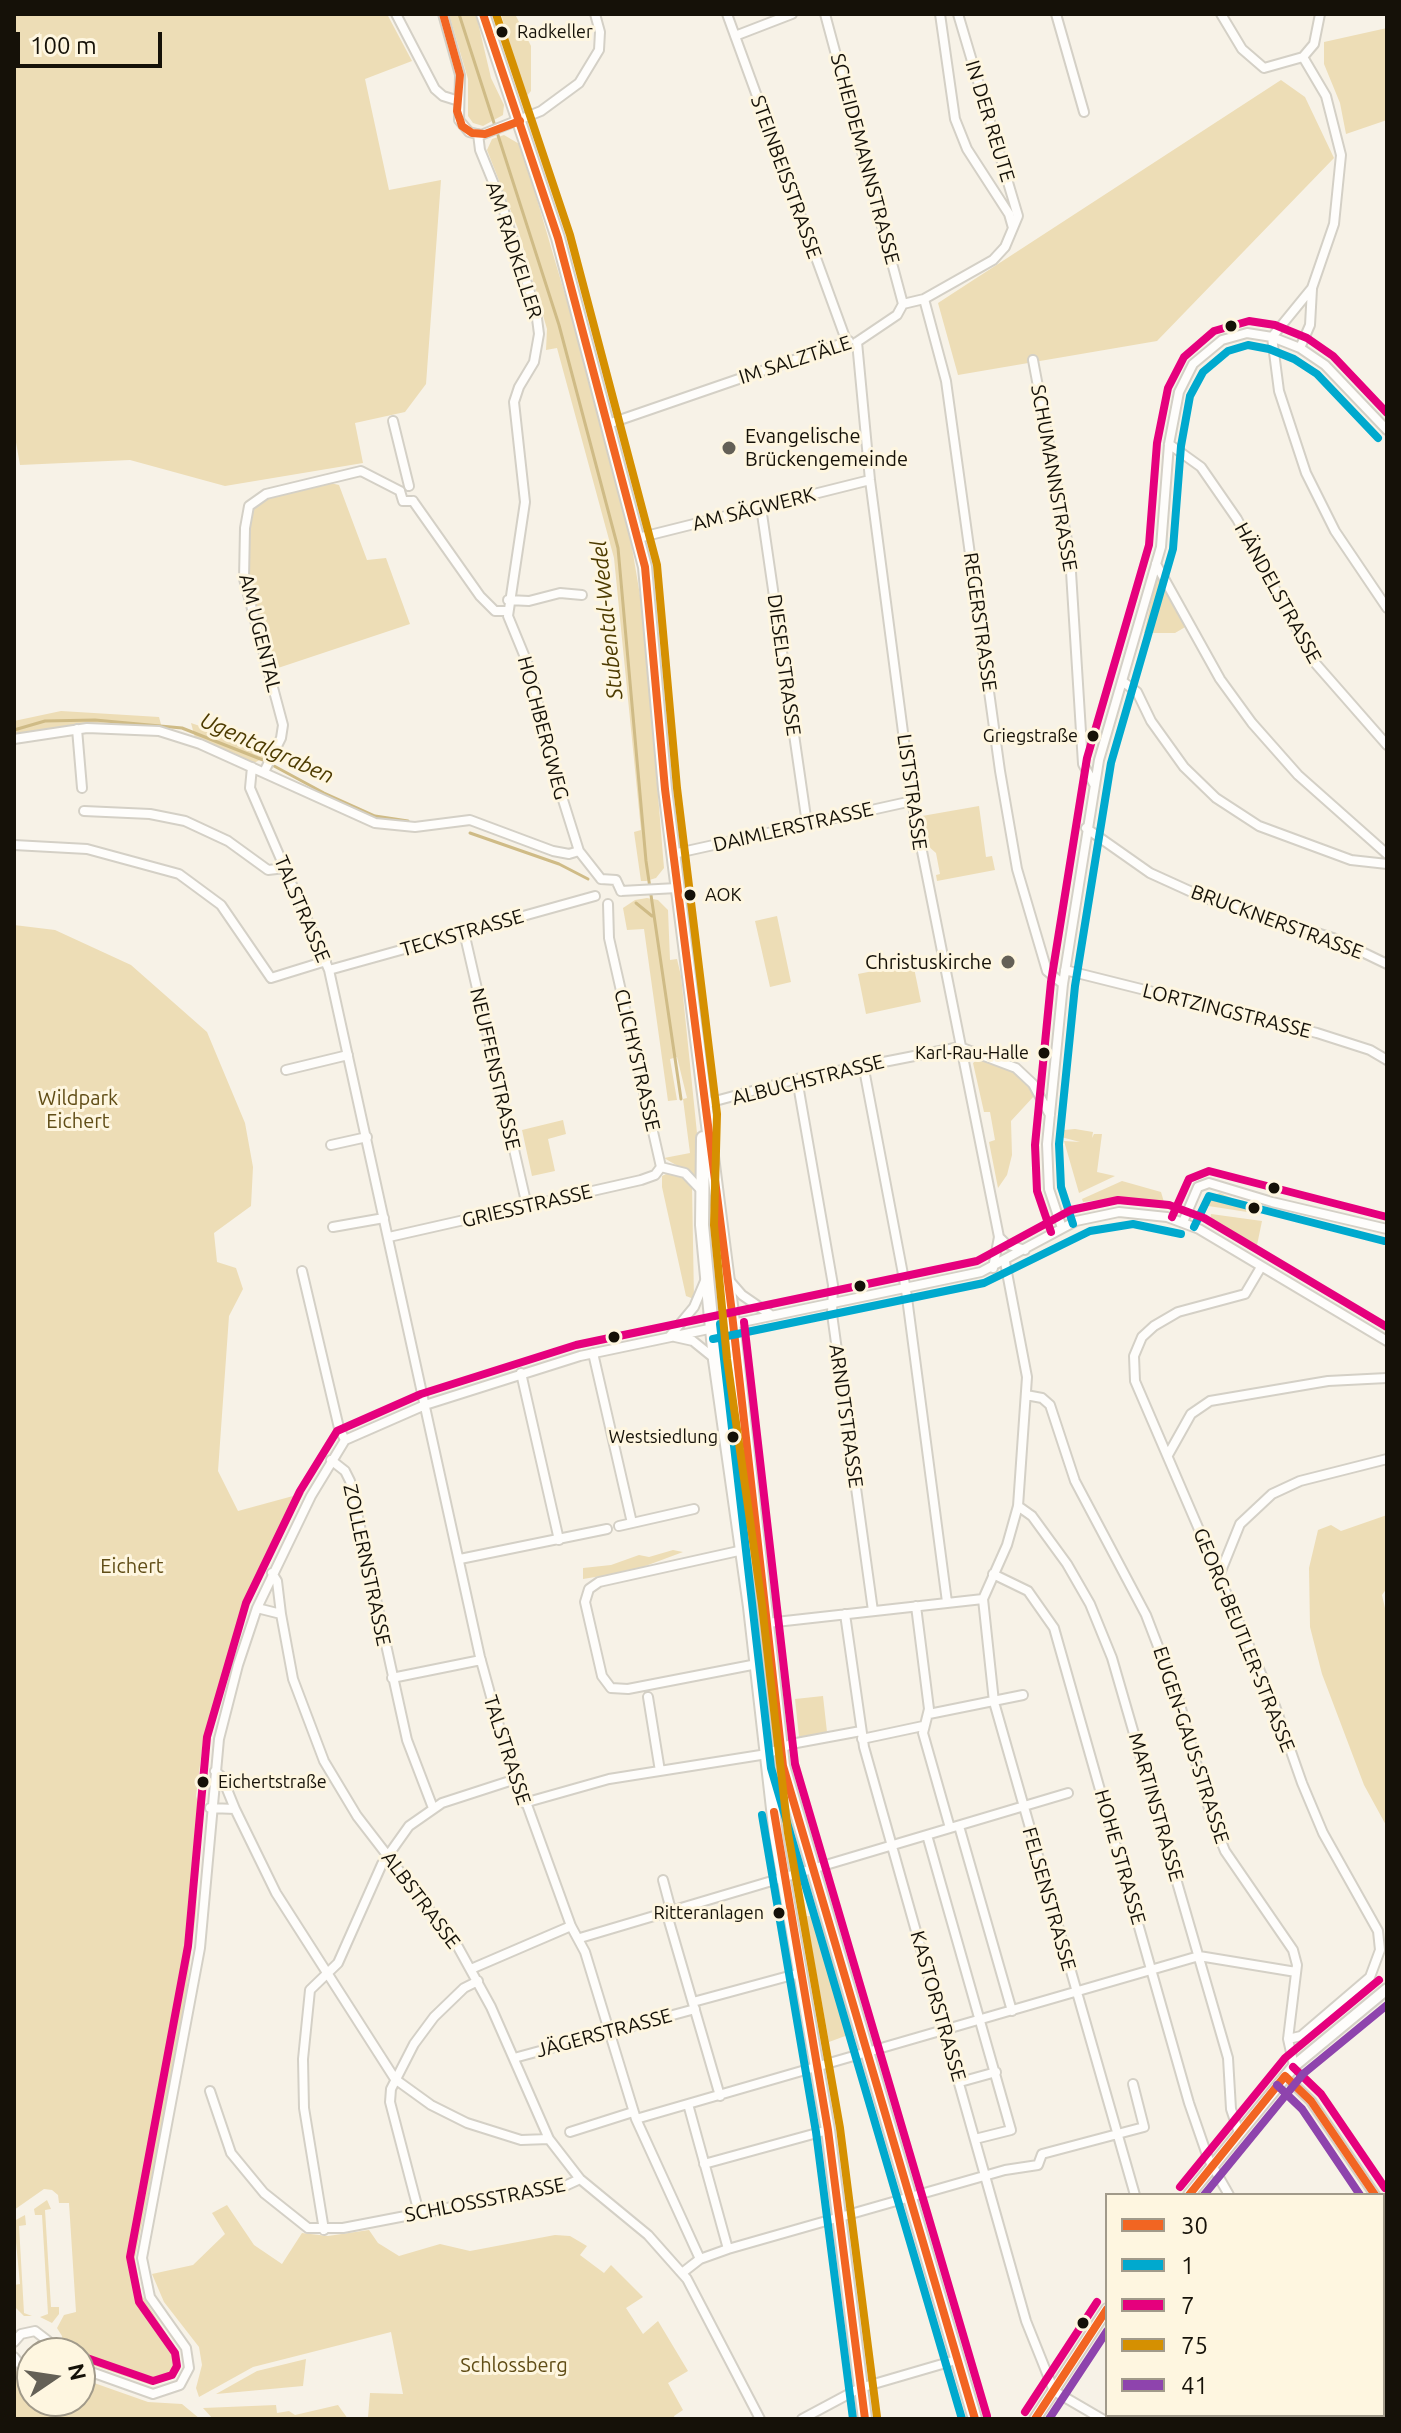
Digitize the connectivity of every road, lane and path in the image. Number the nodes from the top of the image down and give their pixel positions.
1 (396, 14) edge
2 (443, 14) edge
3 (483, 14) edge
4 (595, 14) edge
5 (727, 14) edge
6 (792, 14) edge
7 (825, 14) edge
8 (940, 14) edge
9 (958, 14) edge
10 (1056, 14) edge
11 (1221, 14) edge
12 (1320, 14) edge
13 (735, 36) junction
14 (1303, 57) junction
15 (459, 101) junction
16 (1084, 112) dead end
17 (520, 121) junction
18 (478, 134) junction
19 (1013, 228) junction
20 (1005, 247) joint
21 (1312, 288) junction
22 (924, 299) junction
23 (903, 304) junction
24 (1272, 337) junction
25 (846, 340) junction
26 (857, 342) junction
27 (1300, 348) junction
28 (1033, 360) dead end
29 (393, 421) dead end
30 (608, 424) junction
31 (1387, 430) edge
32 (1169, 444) junction
33 (870, 480) junction
34 (409, 486) junction
35 (400, 491) junction
36 (413, 501) junction
37 (761, 507) junction
38 (638, 538) junction
39 (1156, 564) junction
40 (582, 595) dead end
41 (508, 600) junction
42 (1387, 608) edge
43 (507, 611) junction
44 (1122, 681) junction
45 (77, 729) junction
46 (14, 739) edge
47 (1387, 745) edge
48 (252, 767) junction
49 (265, 769) junction
50 (1094, 784) junction
51 (82, 788) dead end
52 (912, 801) junction
53 (84, 811) dead end
54 (807, 824) junction
55 (1086, 828) junction
56 (14, 845) edge
57 (579, 851) junction
58 (673, 854) junction
59 (1387, 854) edge
60 (1387, 864) edge
61 (285, 868) junction
62 (601, 879) junction
63 (677, 888) junction
64 (621, 891) junction
65 (595, 896) junction
66 (608, 904) junction
67 (464, 932) junction
68 (1387, 964) edge
69 (327, 966) junction
70 (1065, 970) junction
71 (1063, 984) junction
72 (960, 1047) junction
73 (348, 1055) junction
74 (1387, 1060) edge
75 (863, 1064) junction
76 (286, 1070) dead end
77 (797, 1079) junction
78 (704, 1110) junction
79 (1050, 1115) junction
80 (367, 1137) junction
81 (331, 1145) dead end
82 (661, 1167) junction
83 (702, 1191) junction
84 (527, 1206) junction
85 (384, 1218) junction
86 (1183, 1222) junction
87 (333, 1227) dead end
88 (1062, 1228) junction
89 (1387, 1229) edge
90 (389, 1237) junction
91 (999, 1237) junction
92 (1025, 1250) junction
93 (1005, 1262) junction
94 (1261, 1267) junction
95 (993, 1268) junction
96 (302, 1271) dead end
97 (707, 1277) junction
98 (727, 1277) junction
99 (906, 1290) junction
100 (832, 1304) junction
101 (771, 1315) junction
102 (732, 1323) junction
103 (711, 1327) junction
104 (670, 1336) junction
105 (1387, 1341) edge
106 (593, 1353) junction
107 (715, 1360) junction
108 (521, 1373) junction
109 (1387, 1378) edge
110 (1026, 1395) junction
111 (425, 1405) junction
112 (345, 1440) junction
113 (1168, 1455) junction
114 (1387, 1459) edge
115 (331, 1460) junction
116 (1018, 1506) junction
117 (694, 1509) dead end
118 (632, 1523) junction
119 (619, 1526) dead end
120 (607, 1529) dead end
121 (559, 1540) junction
122 (743, 1550) junction
123 (460, 1559) junction
124 (272, 1573) junction
125 (993, 1574) junction
126 (1219, 1577) junction
127 (983, 1599) junction
128 (947, 1602) junction
129 (916, 1606) junction
130 (257, 1608) junction
131 (873, 1611) junction
132 (281, 1614) junction
133 (845, 1614) junction
134 (767, 1623) junction
135 (481, 1660) junction
136 (757, 1664) junction
137 (392, 1678) junction
138 (1023, 1695) dead end
139 (648, 1697) dead end
140 (994, 1702) junction
141 (929, 1714) junction
142 (923, 1726) junction
143 (861, 1735) junction
144 (780, 1749) junction
145 (767, 1754) junction
146 (215, 1771) junction
147 (660, 1771) junction
148 (516, 1779) junction
149 (1068, 1793) dead end
150 (524, 1803) junction
151 (1022, 1807) junction
152 (210, 1808) junction
153 (433, 1808) junction
154 (235, 1809) junction
155 (954, 1827) junction
156 (802, 1834) junction
157 (776, 1835) junction
158 (927, 1835) junction
159 (892, 1845) junction
160 (387, 1854) junction
161 (812, 1867) junction
162 (783, 1876) junction
163 (663, 1880) dead end
164 (669, 1910) junction
165 (571, 1926) junction
166 (580, 1938) junction
167 (1199, 1956) junction
168 (471, 1969) junction
169 (1152, 1969) junction
170 (1296, 1972) junction
171 (800, 1973) junction
172 (325, 1974) junction
173 (478, 1981) junction
174 (1387, 1990) edge
175 (1076, 1992) junction
176 (694, 2006) junction
177 (1012, 2011) junction
178 (981, 2020) junction
179 (947, 2030) junction
180 (609, 2033) junction
181 (1288, 2039) junction
182 (869, 2053) junction
183 (514, 2058) junction
184 (817, 2065) junction
185 (1294, 2066) junction
186 (996, 2072) junction
187 (1285, 2076) junction
188 (395, 2079) junction
189 (960, 2082) junction
190 (1133, 2084) dead end
191 (210, 2091) dead end
192 (720, 2096) junction
193 (688, 2104) junction
194 (634, 2116) junction
195 (828, 2130) junction
196 (570, 2132) dead end
197 (1239, 2133) junction
198 (1117, 2134) junction
199 (549, 2139) junction
200 (975, 2139) junction
201 (704, 2164) junction
202 (1212, 2167) junction
203 (986, 2176) junction
204 (580, 2179) junction
205 (1134, 2193) edge
206 (1191, 2193) edge
207 (1228, 2193) edge
208 (1374, 2193) edge
209 (910, 2197) junction
210 (419, 2213) junction
211 (839, 2217) junction
212 (324, 2230) junction
213 (728, 2249) junction
214 (700, 2259) junction
215 (682, 2273) junction
216 (1105, 2312) edge
217 (18, 2337) edge
218 (43, 2337) edge
219 (956, 2360) junction
220 (96, 2374) edge
221 (860, 2388) junction
222 (1054, 2391) junction
223 (760, 2419) edge
224 (802, 2419) edge
225 (865, 2419) edge
226 (975, 2419) edge
227 (1035, 2419) edge
228 (1102, 2419) edge

1 - 15 street
2 - 15 street
3 - 17 main road
4 - 17 street
5 - 13 street, STEINBEISSTRASSE
6 - 13 street
7 - 23 street, SCHEIDEMANNSTRASSE
8 - 19 street, IN DER REUTE
9 - 19 street, IN DER REUTE
10 - 16 street
11 - 14 street
12 - 14 street
13 - 25 street, STEINBEISSTRASSE
14 - 21 street
15 - 18 street, AM RADKELLER
17 - 18 street
17 - 30 main road
18 - 41 street, AM RADKELLER
19 - 20 street, IN DER REUTE
20 - 22 street, IM SALZTÄLE
21 - 24 street
21 - 27 street
22 - 23 street, IM SALZTÄLE
22 - 71 street, REGERSTRASSE
23 - 26 street, IM SALZTÄLE
24 - 27 street
24 - 32 street
24 - 42 street
25 - 26 street, IM SALZTÄLE
25 - 30 street, IM SALZTÄLE
26 - 33 street, LISTSTRASSE
27 - 31 street
28 - 50 street, SCHUMANNSTRASSE
29 - 34 street
30 - 38 main road
32 - 39 street
32 - 47 street, HÄNDELSTRASSE
33 - 37 street, AM SÄGWERK
33 - 52 street, LISTSTRASSE
34 - 35 street
34 - 36 street
35 - 36 street
35 - 49 street, AM UGENTAL
36 - 43 street
37 - 38 street, AM SÄGWERK
37 - 54 street, DIESELSTRASSE
38 - 58 main road
39 - 44 street
39 - 59 street
40 - 41 street
41 - 43 street, AM RADKELLER
43 - 57 street, HOCHBERGWEG
44 - 50 street
44 - 60 street
45 - 46 street
45 - 48 street
45 - 51 street
48 - 49 street
48 - 61 street, TALSTRASSE
49 - 57 street
50 - 55 street
52 - 54 street, DAIMLERSTRASSE
52 - 72 street, LISTSTRASSE
53 - 61 street
54 - 58 street, DAIMLERSTRASSE
55 - 68 street, BRUCKNERSTRASSE
55 - 70 street
56 - 69 street, TECKSTRASSE
57 - 62 street
58 - 63 main road
61 - 69 street, TALSTRASSE
62 - 64 street
62 - 65 street
63 - 64 street
63 - 78 main road
64 - 66 street
65 - 66 street
65 - 67 street, TECKSTRASSE
66 - 82 street, CLICHYSTRASSE
67 - 69 street, TECKSTRASSE
67 - 84 street, NEUFFENSTRASSE
69 - 73 street, TALSTRASSE
70 - 71 street
70 - 74 street, LORTZINGSTRASSE
71 - 79 street
72 - 75 street, ALBUCHSTRASSE
72 - 79 street
72 - 91 street, LISTSTRASSE
73 - 76 street
73 - 80 street, TALSTRASSE
75 - 77 street, ALBUCHSTRASSE
75 - 99 street
77 - 78 street, ALBUCHSTRASSE
77 - 100 street, ARNDTSTRASSE
78 - 83 main road
78 - 98 main road
79 - 88 street
80 - 81 street
80 - 85 street, TALSTRASSE
82 - 83 street
82 - 84 street, GRIESSTRASSE
83 - 97 main road
84 - 90 street, GRIESSTRASSE
85 - 87 street
85 - 90 street, TALSTRASSE
86 - 88 street
86 - 89 street
86 - 94 street
88 - 92 street
90 - 111 street, TALSTRASSE
91 - 92 street
91 - 95 street, LISTSTRASSE
92 - 93 street
93 - 95 street
93 - 110 street
94 - 105 street
94 - 113 street, GEORG-BEUTLER-STRASSE
95 - 99 street
96 - 112 street
97 - 103 main road
97 - 104 street
98 - 101 street
98 - 102 main road
99 - 100 street
99 - 128 street
100 - 101 street
100 - 131 street, ARNDTSTRASSE
101 - 102 street
102 - 103 street
102 - 134 main road
103 - 104 street
103 - 107 main road
104 - 106 street
104 - 107 street
106 - 108 street
106 - 118 street
107 - 122 main road
108 - 111 street
108 - 121 street
109 - 113 street
110 - 116 street
110 - 170 street, EUGEN-GAUS-STRASSE
111 - 112 street
111 - 123 street, TALSTRASSE
112 - 115 street
113 - 126 street, GEORG-BEUTLER-STRASSE
114 - 126 street
115 - 124 street
115 - 137 street, ZOLLERNSTRASSE
116 - 125 street
116 - 167 street, MARTINSTRASSE
117 - 118 street
118 - 119 street
120 - 121 street
121 - 123 street
122 - 136 main road
122 - 136 street
123 - 135 street, TALSTRASSE
124 - 130 street
124 - 132 street, ALBSTRASSE
125 - 127 street
125 - 169 street, HOHE STRASSE
126 - 181 street, GEORG-BEUTLER-STRASSE
127 - 128 street
127 - 140 street, FELSENSTRASSE
128 - 129 street
129 - 131 street
129 - 141 street
130 - 132 street
130 - 146 street
131 - 133 street
132 - 160 street, ALBSTRASSE
133 - 134 street
133 - 143 street, KASTORSTRASSE
134 - 144 main road
135 - 137 street
135 - 148 street, TALSTRASSE
136 - 145 main road
137 - 153 street, ZOLLERNSTRASSE
138 - 140 street
139 - 147 street
140 - 141 street
140 - 151 street, FELSENSTRASSE
141 - 142 street
142 - 143 street
142 - 155 street
143 - 144 street
143 - 159 street, KASTORSTRASSE
144 - 145 street
144 - 156 main road
145 - 147 street
145 - 157 main road
146 - 152 street
146 - 154 street
147 - 150 street
148 - 150 street, TALSTRASSE
148 - 153 street
149 - 151 street
150 - 165 street, TALSTRASSE
151 - 155 street
151 - 175 street, FELSENSTRASSE
152 - 154 street
152 - 220 street
153 - 160 street
154 - 172 street
155 - 158 street
155 - 177 street
156 - 157 main road
156 - 161 main road
157 - 162 main road
158 - 159 street
158 - 178 street
159 - 161 street
159 - 179 street, KASTORSTRASSE
160 - 168 street, ALBSTRASSE
160 - 172 street
161 - 162 street
161 - 182 main road
162 - 164 street
162 - 171 main road
163 - 164 street
164 - 166 street
164 - 176 street
165 - 166 street, TALSTRASSE
165 - 168 street
166 - 180 street, TALSTRASSE
167 - 169 street
167 - 170 street
167 - 197 street, MARTINSTRASSE
168 - 173 street, ALBSTRASSE
169 - 175 street
169 - 202 street, HOHE STRASSE
170 - 181 street, EUGEN-GAUS-STRASSE
171 - 176 street, JÄGERSTRASSE
171 - 184 main road
172 - 188 street
172 - 212 street
173 - 183 street, ALBSTRASSE
173 - 188 street
174 - 185 street
175 - 177 street
175 - 198 street, FELSENSTRASSE
176 - 180 street, JÄGERSTRASSE
176 - 192 street
177 - 178 street
178 - 179 street
178 - 186 street
179 - 182 street
179 - 189 street, KASTORSTRASSE
180 - 183 street, JÄGERSTRASSE
180 - 194 street, TALSTRASSE
181 - 185 street, EUGEN-GAUS-STRASSE
182 - 184 street
182 - 209 main road
183 - 199 street, ALBSTRASSE
184 - 192 street
184 - 195 main road
185 - 187 street
186 - 189 street
186 - 200 street
187 - 197 street
187 - 208 street
188 - 199 street
188 - 210 street
189 - 200 street, KASTORSTRASSE
190 - 198 street
191 - 212 street
192 - 193 street
193 - 194 street
193 - 201 street
194 - 196 street
194 - 214 street, TALSTRASSE
195 - 201 street
195 - 211 main road
197 - 202 street
198 - 203 street
198 - 205 street, FELSENSTRASSE
199 - 204 street, ALBSTRASSE
200 - 203 street, KASTORSTRASSE
201 - 213 street
202 - 206 street
202 - 207 street, HOHE STRASSE
203 - 209 street
203 - 222 street, KASTORSTRASSE
204 - 210 street, SCHLOSSSTRASSE
204 - 215 street, SCHLOSSSTRASSE
209 - 211 street
209 - 219 main road
210 - 212 street, SCHLOSSSTRASSE
211 - 213 street
211 - 221 main road
213 - 214 street
214 - 215 street
215 - 223 street, SCHLOSSSTRASSE
216 - 222 street
217 - 218 street
219 - 221 street
219 - 226 main road
221 - 224 street
221 - 225 main road
222 - 227 street
222 - 228 street

